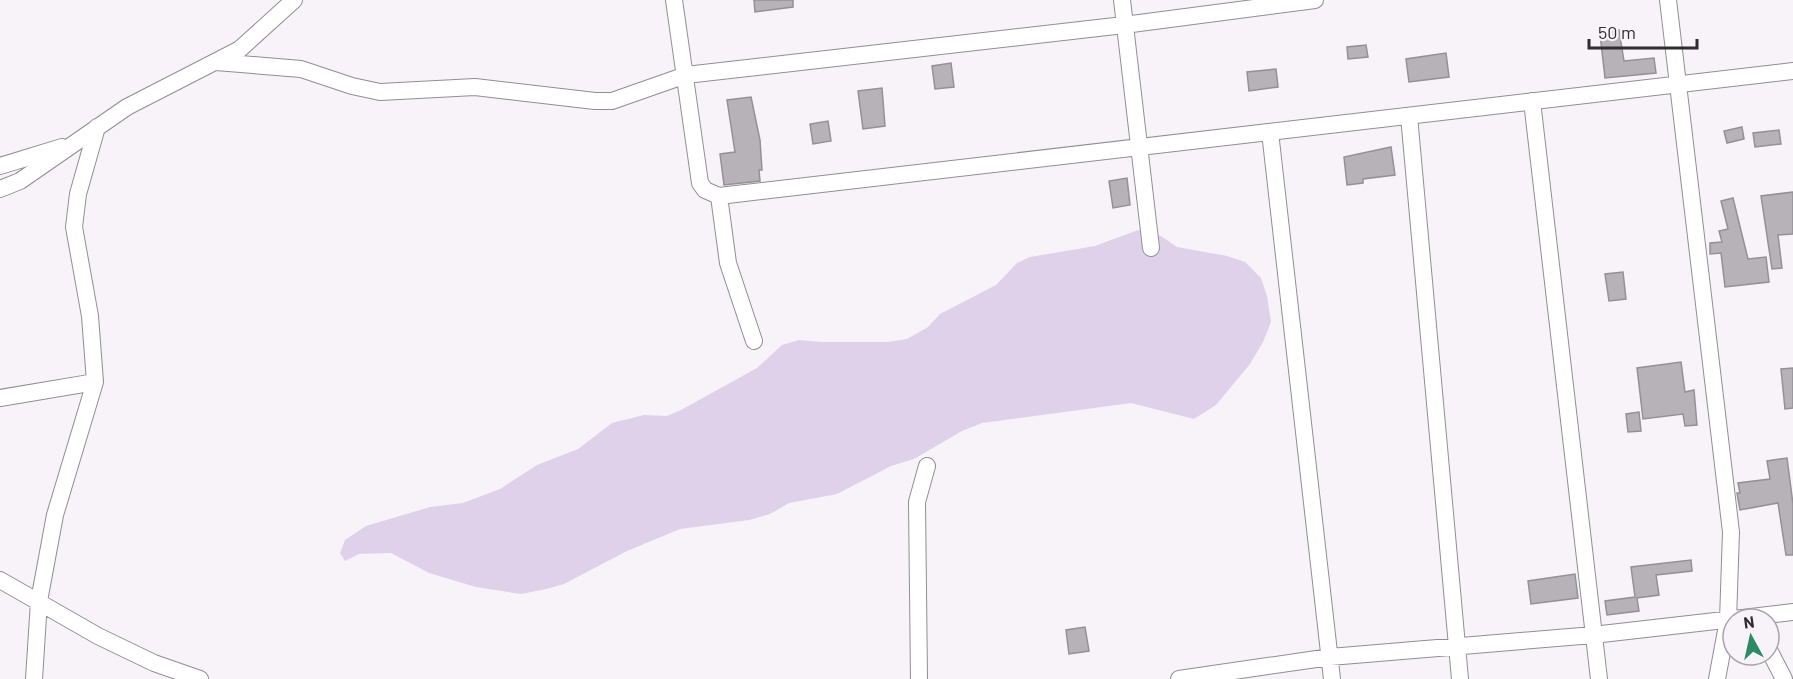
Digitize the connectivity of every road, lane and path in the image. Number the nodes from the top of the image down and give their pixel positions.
1 (294, 0) edge
2 (674, 0) edge
3 (1122, 0) edge
4 (1315, 0) edge
5 (1668, 0) edge
6 (1124, 25) junction
7 (216, 62) junction
8 (1793, 71) edge
9 (686, 75) junction
10 (1677, 84) junction
11 (1532, 101) junction
12 (1409, 116) junction
13 (97, 127) junction
14 (1270, 132) junction
15 (72, 144) junction
16 (1141, 147) junction
17 (0, 166) edge
18 (0, 189) edge
19 (719, 196) junction
20 (1151, 248) dead end
21 (754, 340) dead end
22 (94, 382) junction
23 (0, 398) edge
24 (927, 466) dead end
25 (0, 580) edge
26 (39, 601) junction
27 (1732, 607) edge
28 (1721, 620) edge
29 (1593, 635) junction
30 (1455, 645) junction
31 (1330, 657) junction
32 (1721, 663) edge
33 (34, 679) edge
34 (200, 679) edge
35 (919, 679) edge
36 (1179, 679) edge
37 (1332, 679) edge
38 (1460, 679) edge
39 (1599, 679) edge
40 (1717, 679) edge

1 - 7 street
2 - 9 street
3 - 6 street
4 - 6 street
5 - 10 street
6 - 9 street
6 - 16 street
7 - 9 street
7 - 13 street
8 - 10 street
9 - 19 street
10 - 11 street
10 - 27 street
11 - 12 street
11 - 29 street
12 - 14 street
12 - 30 street
13 - 15 street
13 - 22 street
14 - 16 street
14 - 31 street
15 - 17 street
15 - 18 street
16 - 19 street
16 - 20 street
19 - 21 street
22 - 23 street
22 - 26 street
24 - 35 street
25 - 26 street
26 - 33 street
26 - 34 street
28 - 29 street
29 - 30 street
29 - 39 street
30 - 31 street
30 - 38 street
31 - 36 street
31 - 37 street
32 - 40 street

